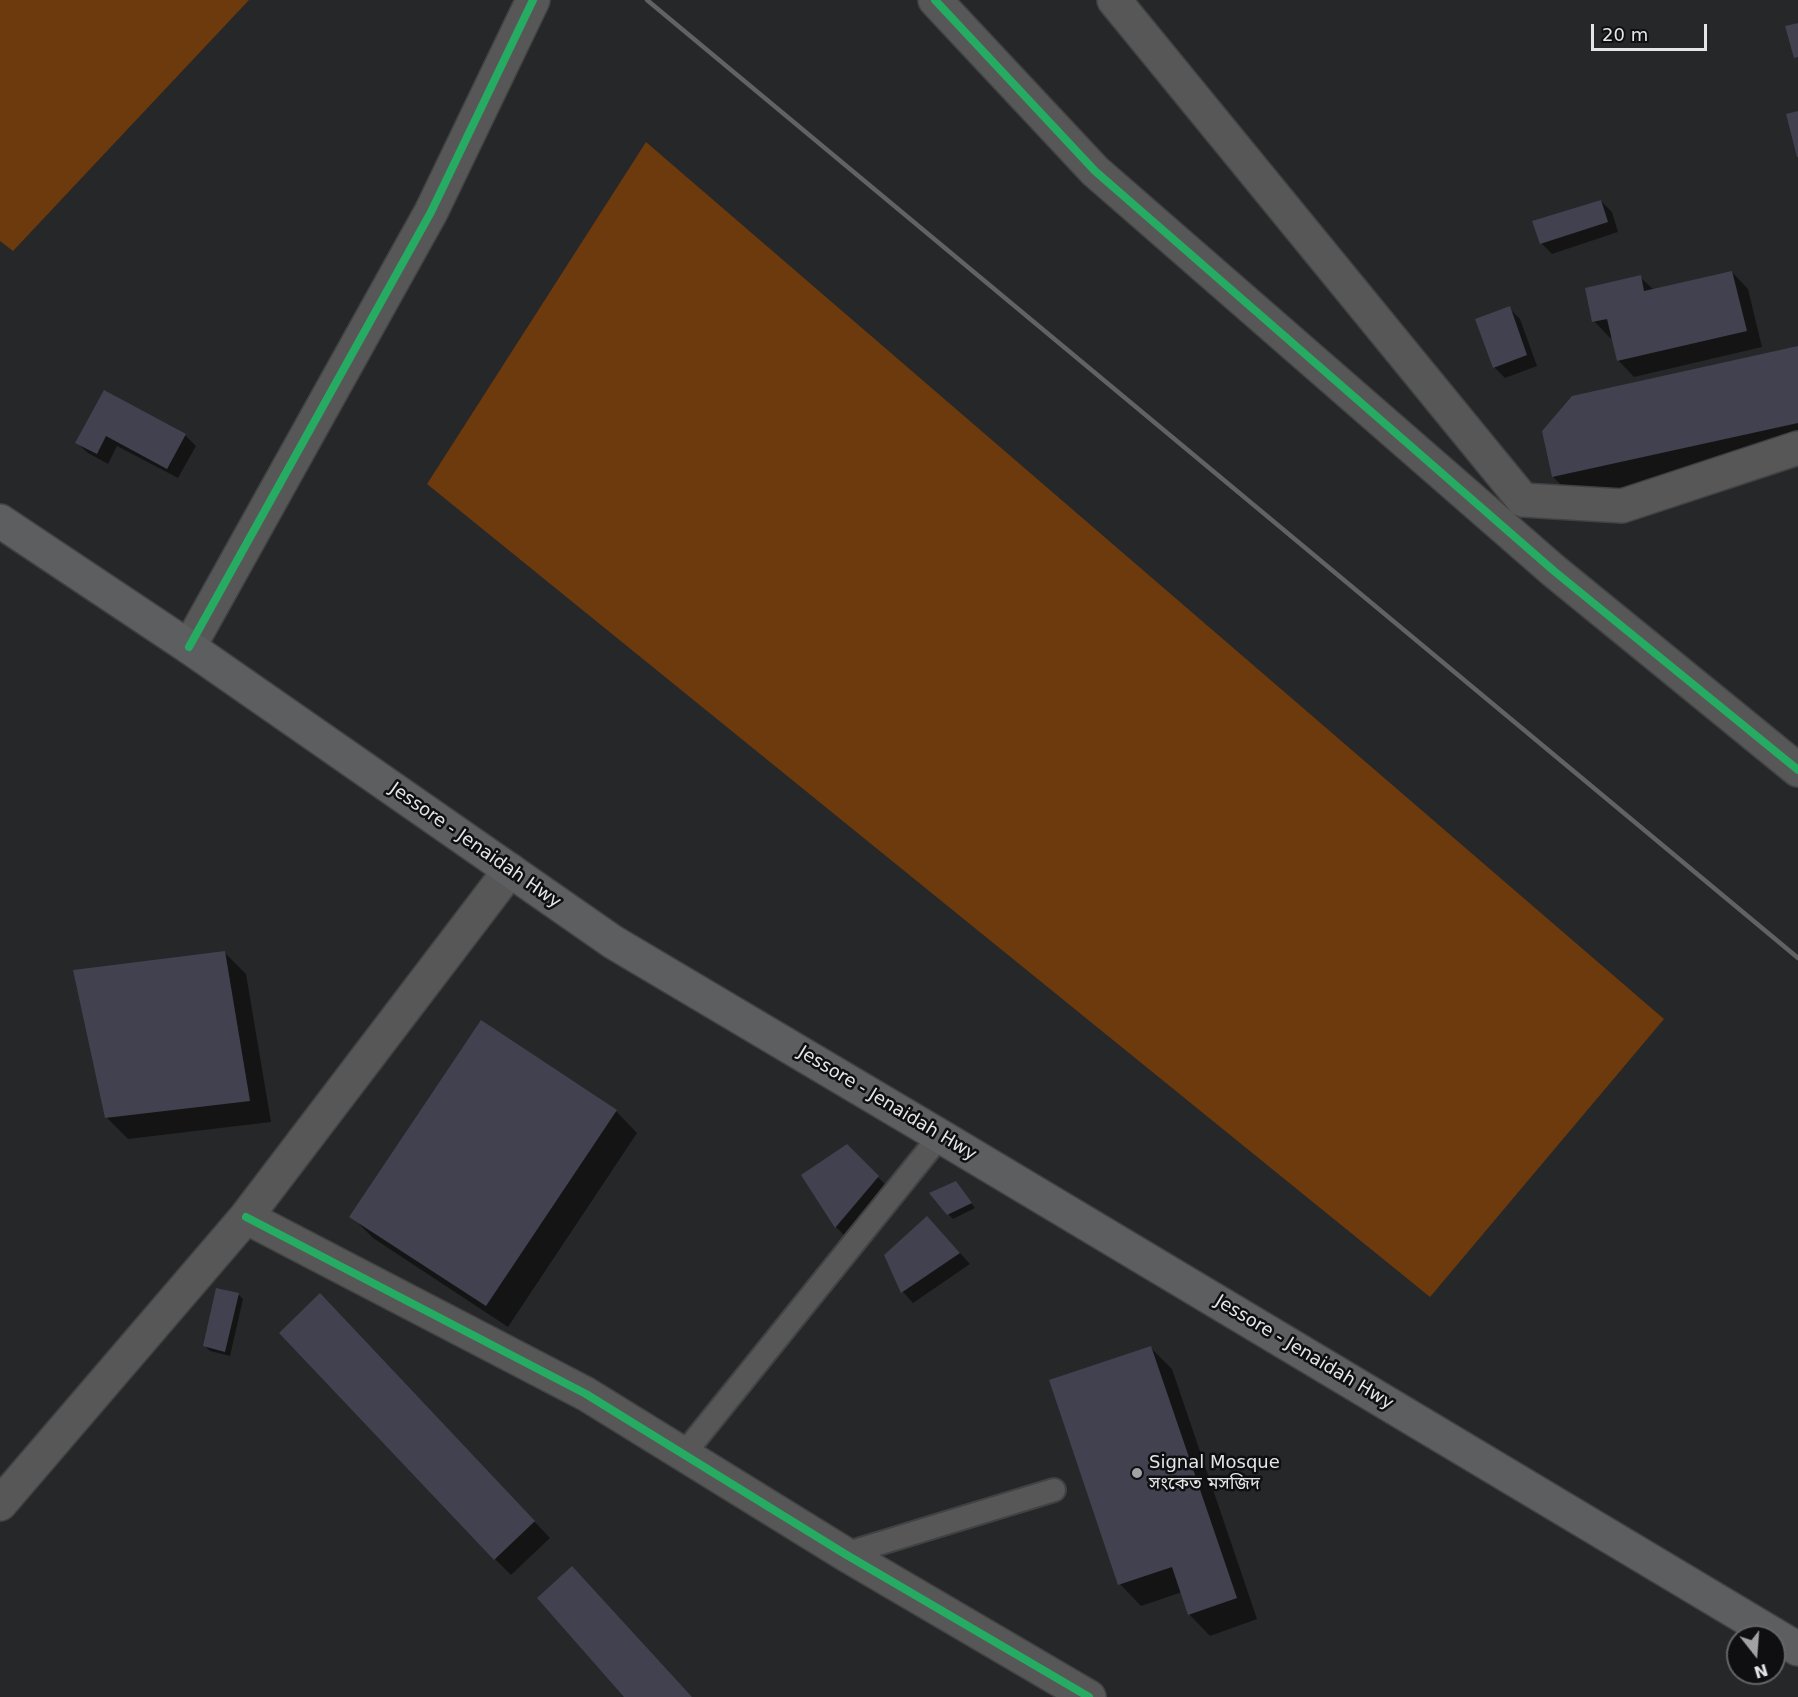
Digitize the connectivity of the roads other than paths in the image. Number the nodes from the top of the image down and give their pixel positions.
1 (533, 0) edge
2 (935, 0) edge
3 (1114, 0) edge
4 (1798, 448) edge
5 (0, 521) edge
6 (189, 647) junction
7 (1798, 770) edge
8 (510, 870) junction
9 (940, 1136) junction
10 (246, 1217) junction
11 (683, 1455) junction
12 (1054, 1490) dead end
13 (0, 1504) edge
14 (845, 1554) junction
15 (1798, 1649) edge
16 (1089, 1697) edge

1 - 6 street
2 - 7 street
3 - 4 street
5 - 6 highway, Jessore - Jenaidah Hwy
6 - 8 highway, Jessore - Jenaidah Hwy
8 - 9 highway, Jessore - Jenaidah Hwy
8 - 10 street
9 - 11 lane
9 - 15 highway, Jessore - Jenaidah Hwy
10 - 11 street
10 - 13 street
11 - 14 street
12 - 14 lane
14 - 16 street

